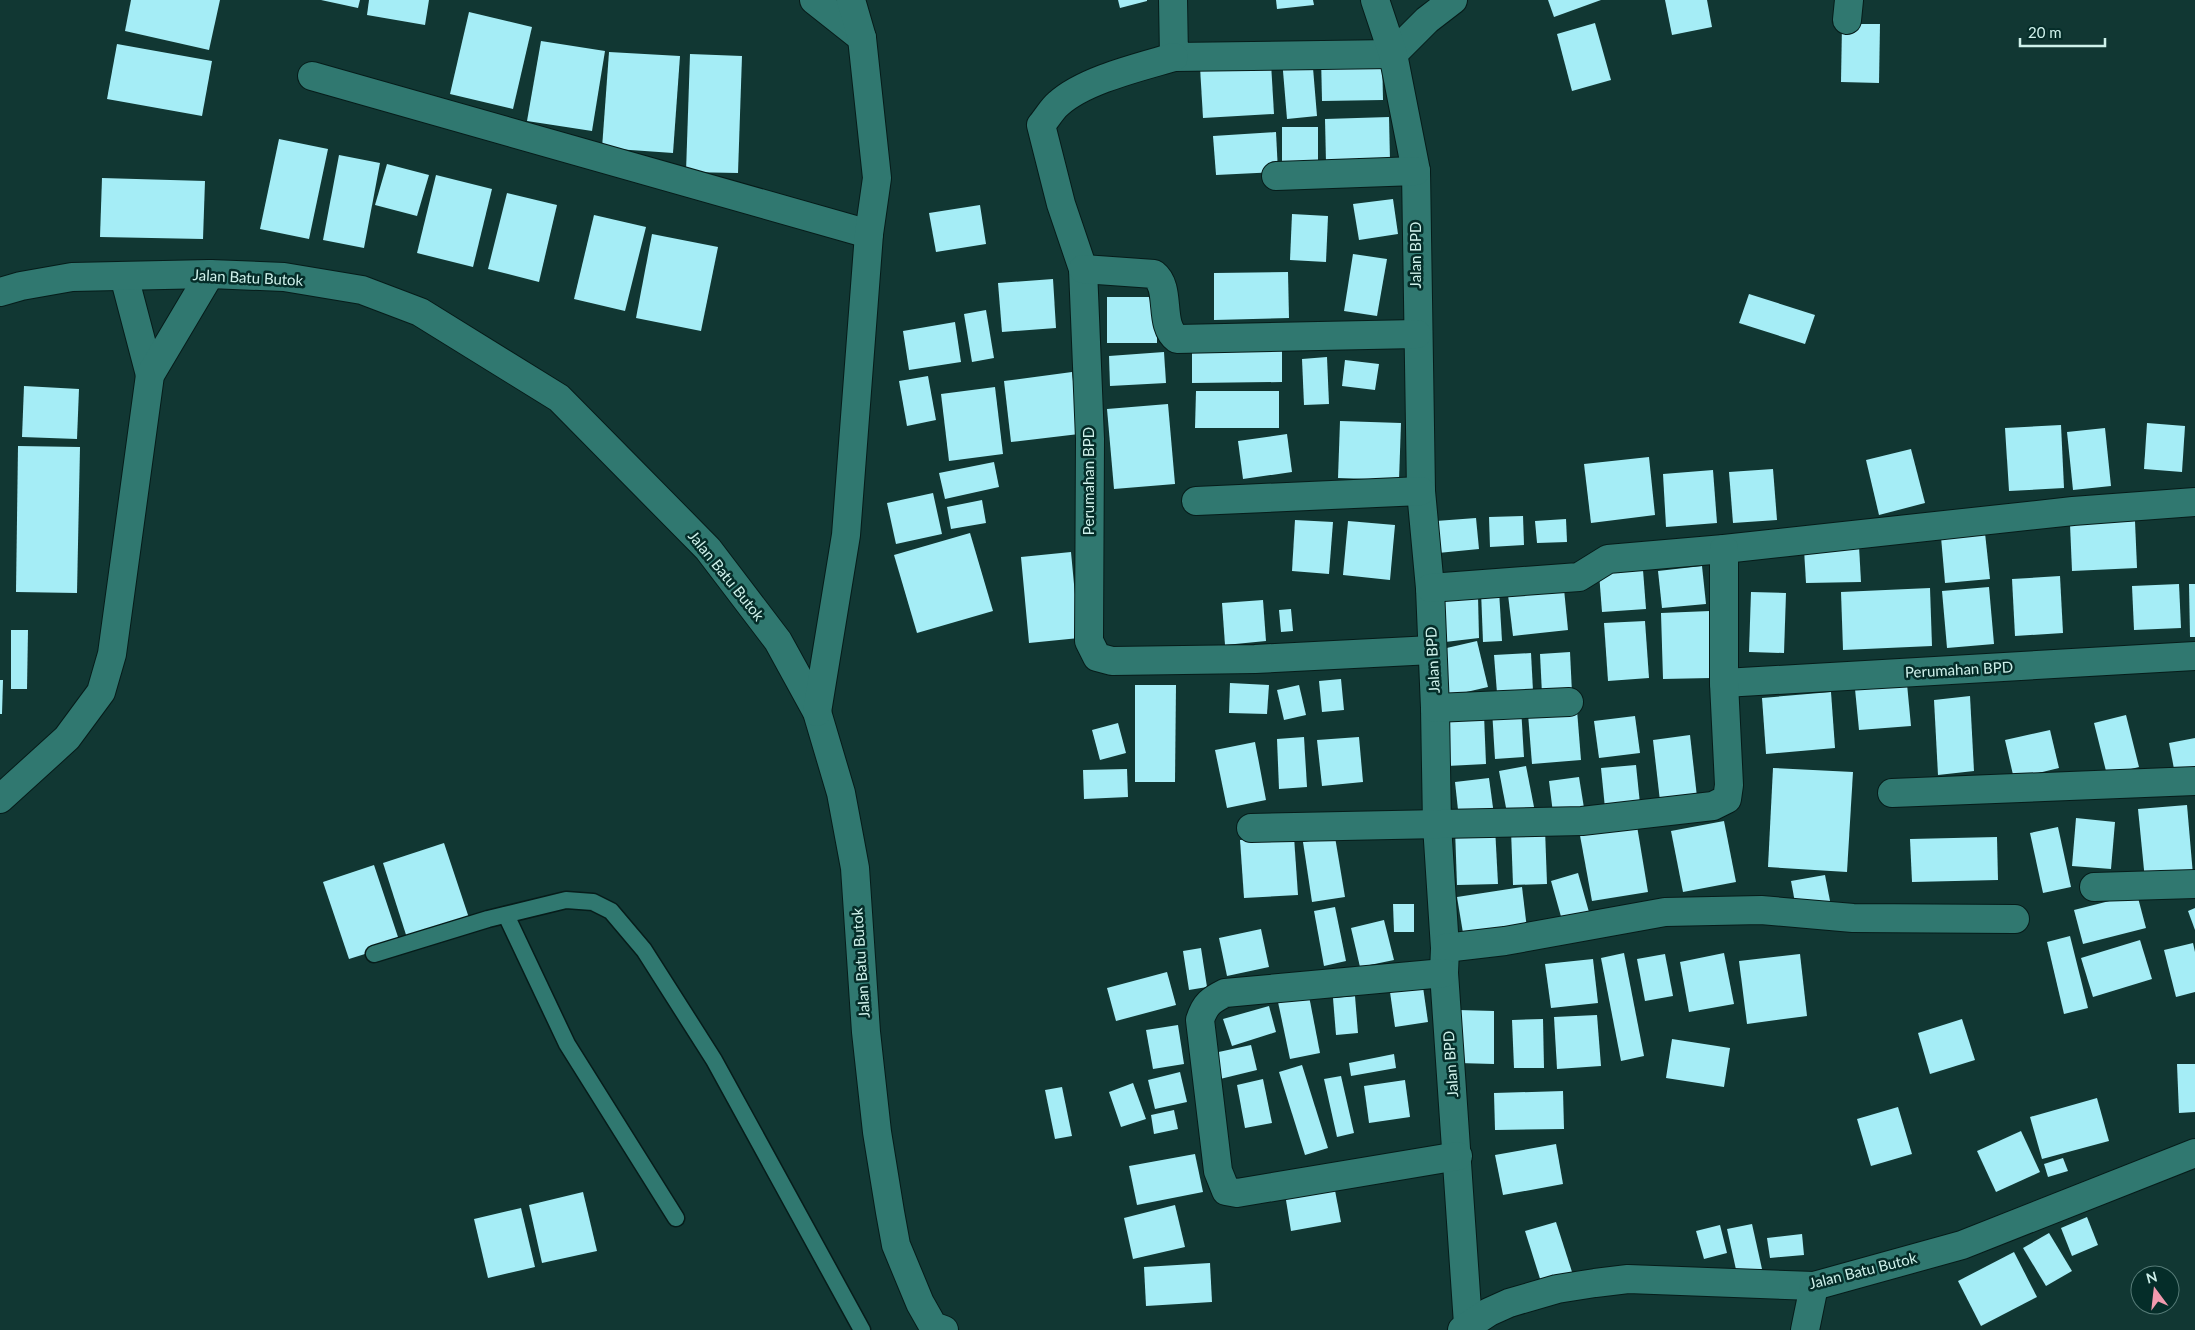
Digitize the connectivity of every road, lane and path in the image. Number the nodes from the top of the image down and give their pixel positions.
1 (814, 0) edge
2 (852, 0) edge
3 (1172, 0) edge
4 (1375, 0) edge
5 (1454, 0) edge
6 (862, 38) junction
7 (1393, 54) junction
8 (1174, 57) junction
9 (312, 76) dead end
10 (1416, 171) junction
11 (1276, 176) dead end
12 (868, 234) junction
13 (1083, 269) junction
14 (210, 274) junction
15 (124, 276) junction
16 (0, 292) edge
17 (1417, 334) junction
18 (150, 375) junction
19 (1421, 491) junction
20 (1196, 501) dead end
21 (2195, 502) edge
22 (1724, 550) junction
23 (1430, 588) junction
24 (1432, 650) junction
25 (2195, 656) edge
26 (1724, 684) junction
27 (1569, 702) dead end
28 (1435, 708) junction
29 (817, 712) junction
30 (2195, 782) edge
31 (1892, 793) dead end
32 (0, 799) edge
33 (1436, 824) junction
34 (1252, 828) dead end
35 (2195, 884) edge
36 (2094, 887) dead end
37 (506, 915) junction
38 (2015, 919) dead end
39 (374, 954) dead end
40 (1444, 960) junction
41 (2195, 1153) edge
42 (1458, 1156) junction
43 (676, 1218) dead end
44 (1814, 1286) junction
45 (1465, 1327) edge
46 (862, 1330) edge
47 (944, 1330) edge
48 (1805, 1330) edge

1 - 6 street
2 - 6 street
3 - 8 street
4 - 7 street, Jalan BPD
5 - 7 street
6 - 12 street
7 - 8 street
7 - 10 street, Jalan BPD
8 - 13 street, Perumahan BPD
9 - 12 street
10 - 11 street
10 - 17 street, Jalan BPD
12 - 29 street
13 - 17 street
13 - 24 street, Perumahan BPD
14 - 15 street, Jalan Batu Butok
14 - 18 street
14 - 29 street, Jalan Batu Butok
15 - 16 street, Jalan Batu Butok
15 - 18 street
17 - 19 street, Jalan BPD
18 - 32 street
19 - 20 street
19 - 23 street, Jalan BPD
21 - 22 street
22 - 23 street
22 - 26 street
23 - 24 street, Jalan BPD
24 - 28 street, Jalan BPD
25 - 26 street, Perumahan BPD
26 - 33 street
27 - 28 street
28 - 33 street, Jalan BPD
29 - 47 street, Jalan Batu Butok
30 - 31 street
33 - 34 street
33 - 40 street, Jalan BPD
35 - 36 street
37 - 39 lane
37 - 43 lane
37 - 46 lane
38 - 40 street
40 - 42 street, Jalan BPD
40 - 42 street
41 - 44 street, Jalan Batu Butok
42 - 45 street, Jalan BPD
44 - 45 street, Jalan Batu Butok
44 - 48 street

